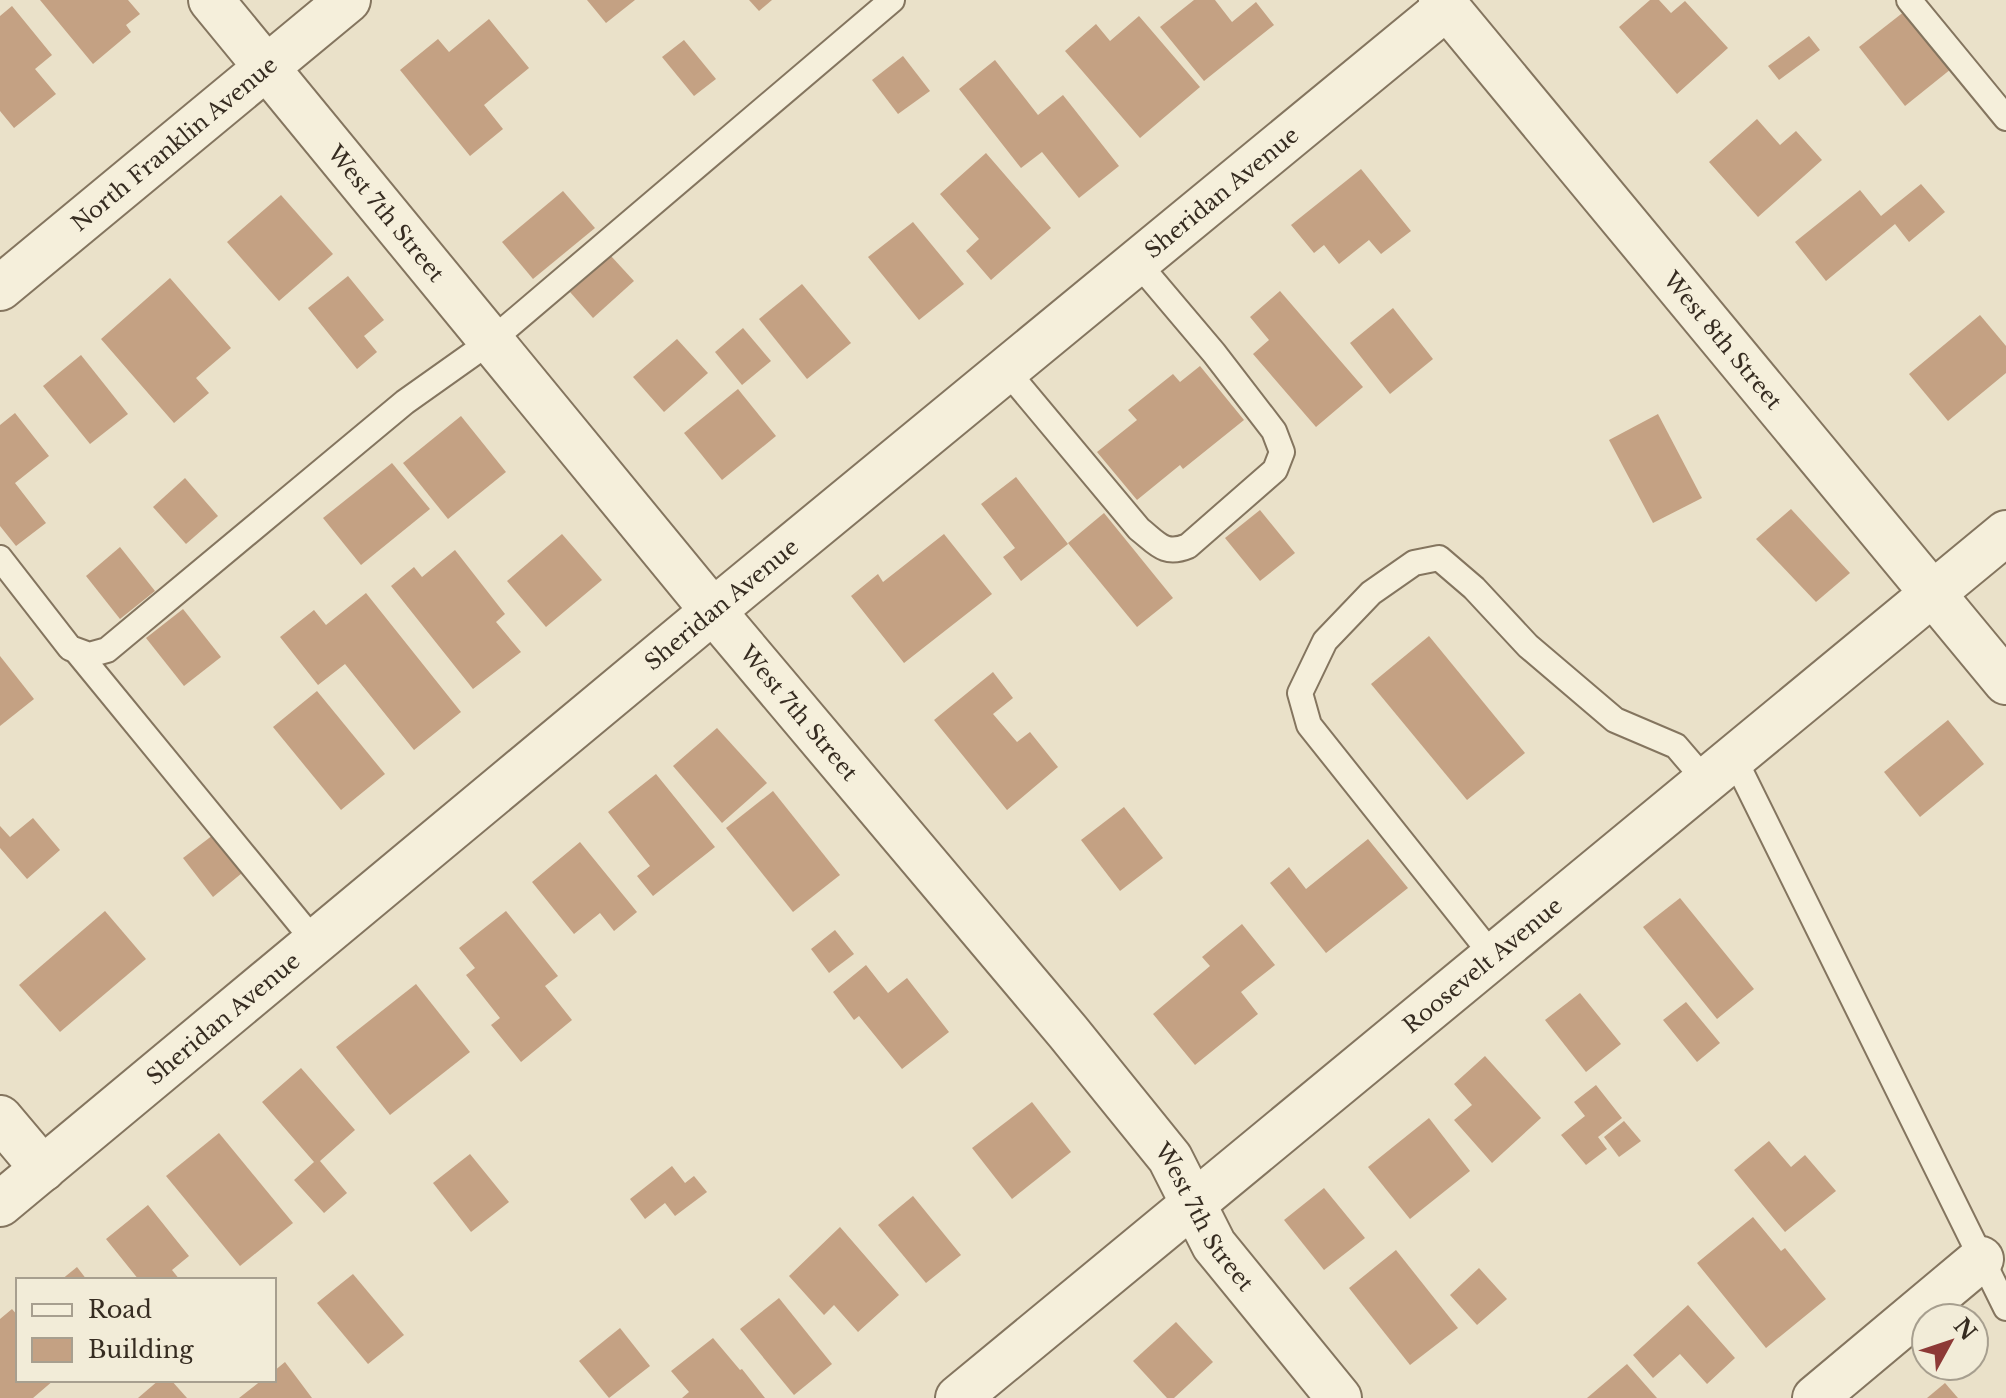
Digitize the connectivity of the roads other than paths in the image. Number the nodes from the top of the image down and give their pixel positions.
1 (211, 0) edge
2 (348, 0) edge
3 (892, 0) edge
4 (1909, 0) edge
5 (1444, 4) edge
6 (267, 67) junction
7 (2006, 118) edge
8 (1137, 262) junction
9 (0, 288) edge
10 (491, 341) junction
11 (1006, 370) junction
12 (2006, 533) edge
13 (0, 558) edge
14 (1933, 595) junction
15 (713, 611) junction
16 (78, 653) junction
17 (2006, 682) edge
18 (1720, 770) junction
19 (315, 942) junction
20 (1493, 956) junction
21 (0, 1118) edge
22 (43, 1169) junction
23 (0, 1204) edge
24 (1192, 1204) junction
25 (1981, 1259) junction
26 (2006, 1308) edge
27 (958, 1398) edge
28 (1339, 1398) edge
29 (1815, 1398) edge

1 - 6 street, West 7th Street
2 - 6 street, North Franklin Avenue
3 - 10 lane
4 - 7 lane
5 - 8 street, Sheridan Avenue
5 - 14 street, West 8th Street
6 - 9 street, North Franklin Avenue
6 - 10 street, West 7th Street
8 - 11 street, Sheridan Avenue
8 - 11 lane
10 - 15 street, West 7th Street
10 - 16 lane
11 - 15 street, Sheridan Avenue
12 - 14 street, Roosevelt Avenue
13 - 16 lane
14 - 17 street, West 8th Street
14 - 18 street, Roosevelt Avenue
15 - 19 street, Sheridan Avenue
15 - 24 street, West 7th Street
16 - 19 lane
18 - 20 street, Roosevelt Avenue
18 - 20 lane
18 - 25 lane
19 - 22 street, Sheridan Avenue
20 - 24 street, Roosevelt Avenue
21 - 22 street
22 - 23 street, Sheridan Avenue
24 - 27 street, Roosevelt Avenue
24 - 28 street, West 7th Street
25 - 26 lane
25 - 29 street

